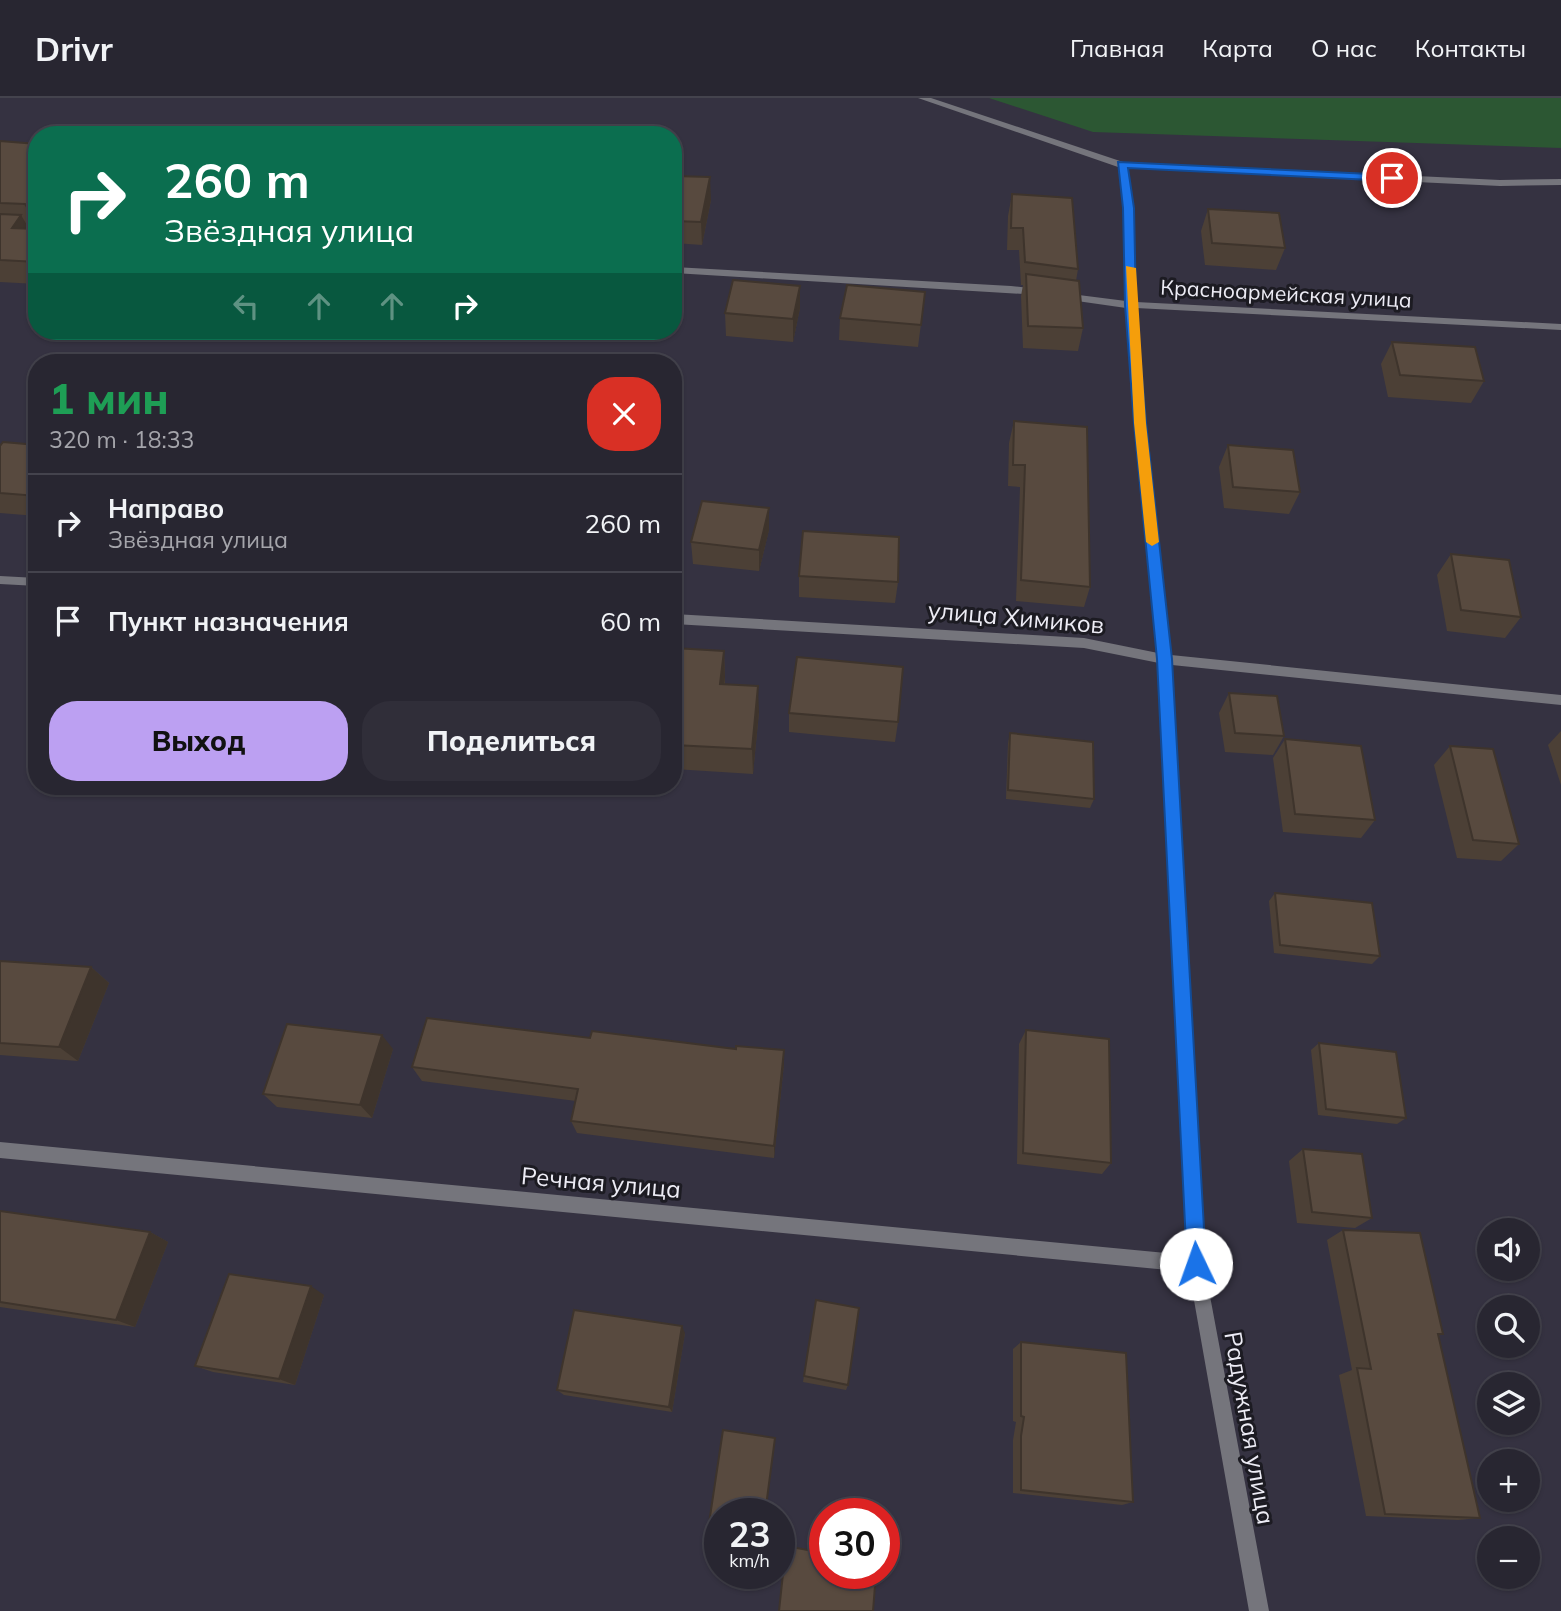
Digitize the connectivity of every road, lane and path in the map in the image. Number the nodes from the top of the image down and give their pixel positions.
1 (922, 98) edge
2 (1122, 165) junction
3 (1561, 182) edge
4 (682, 270) edge
5 (1130, 305) junction
6 (1561, 327) edge
7 (0, 580) edge
8 (28, 582) edge
9 (682, 619) edge
10 (1165, 659) junction
11 (1561, 700) edge
12 (0, 1150) edge
13 (1196, 1264) junction
14 (1259, 1611) edge

1 - 2 street
2 - 3 street
2 - 5 street, Радужная улица
4 - 5 street, Красноармейская улица
5 - 6 street, Красноармейская улица
5 - 10 street, Радужная улица
7 - 8 street
9 - 10 street, улица Химиков
10 - 11 street, улица Химиков
10 - 13 street, Радужная улица
12 - 13 street, Речная улица
13 - 14 street, Радужная улица

